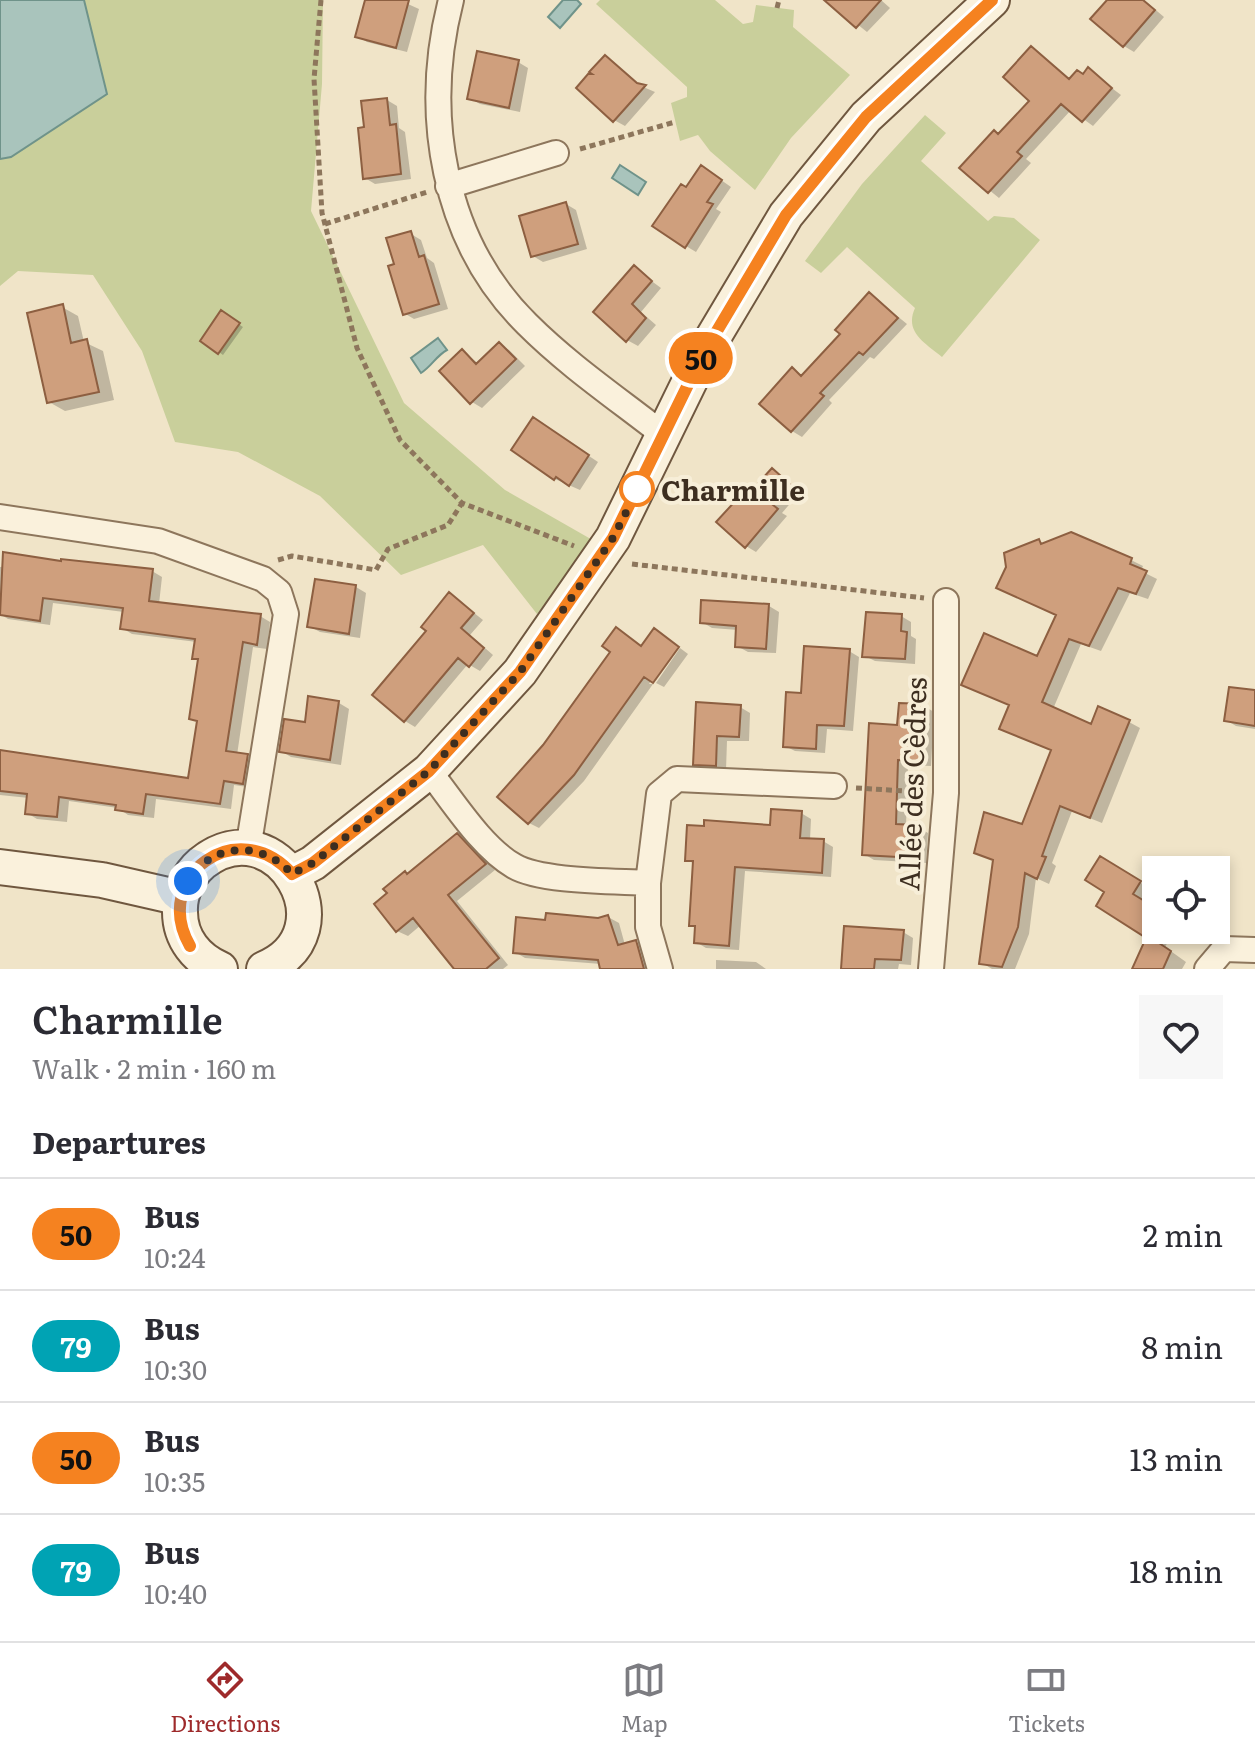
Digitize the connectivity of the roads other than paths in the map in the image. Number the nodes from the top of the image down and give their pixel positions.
1 (451, 0) edge
2 (992, 0) edge
3 (556, 153) road end
4 (448, 186) junction
5 (665, 436) junction
6 (0, 517) edge
7 (946, 601) road end
8 (429, 771) junction
9 (834, 786) road end
10 (248, 849) junction
11 (0, 867) edge
12 (292, 874) junction
13 (648, 883) junction
14 (181, 898) junction
15 (1255, 950) edge
16 (211, 967) edge
17 (264, 969) edge
18 (660, 969) edge
19 (931, 969) edge
20 (1207, 969) edge

1 - 4 street
2 - 5 street
3 - 4 street
4 - 5 street
5 - 8 street
6 - 10 street
7 - 19 street, Allée des Cèdres
8 - 12 street
8 - 13 street
9 - 13 street
10 - 12 street
10 - 14 street
11 - 14 street
12 - 17 street
13 - 18 street
14 - 16 street
15 - 20 street

